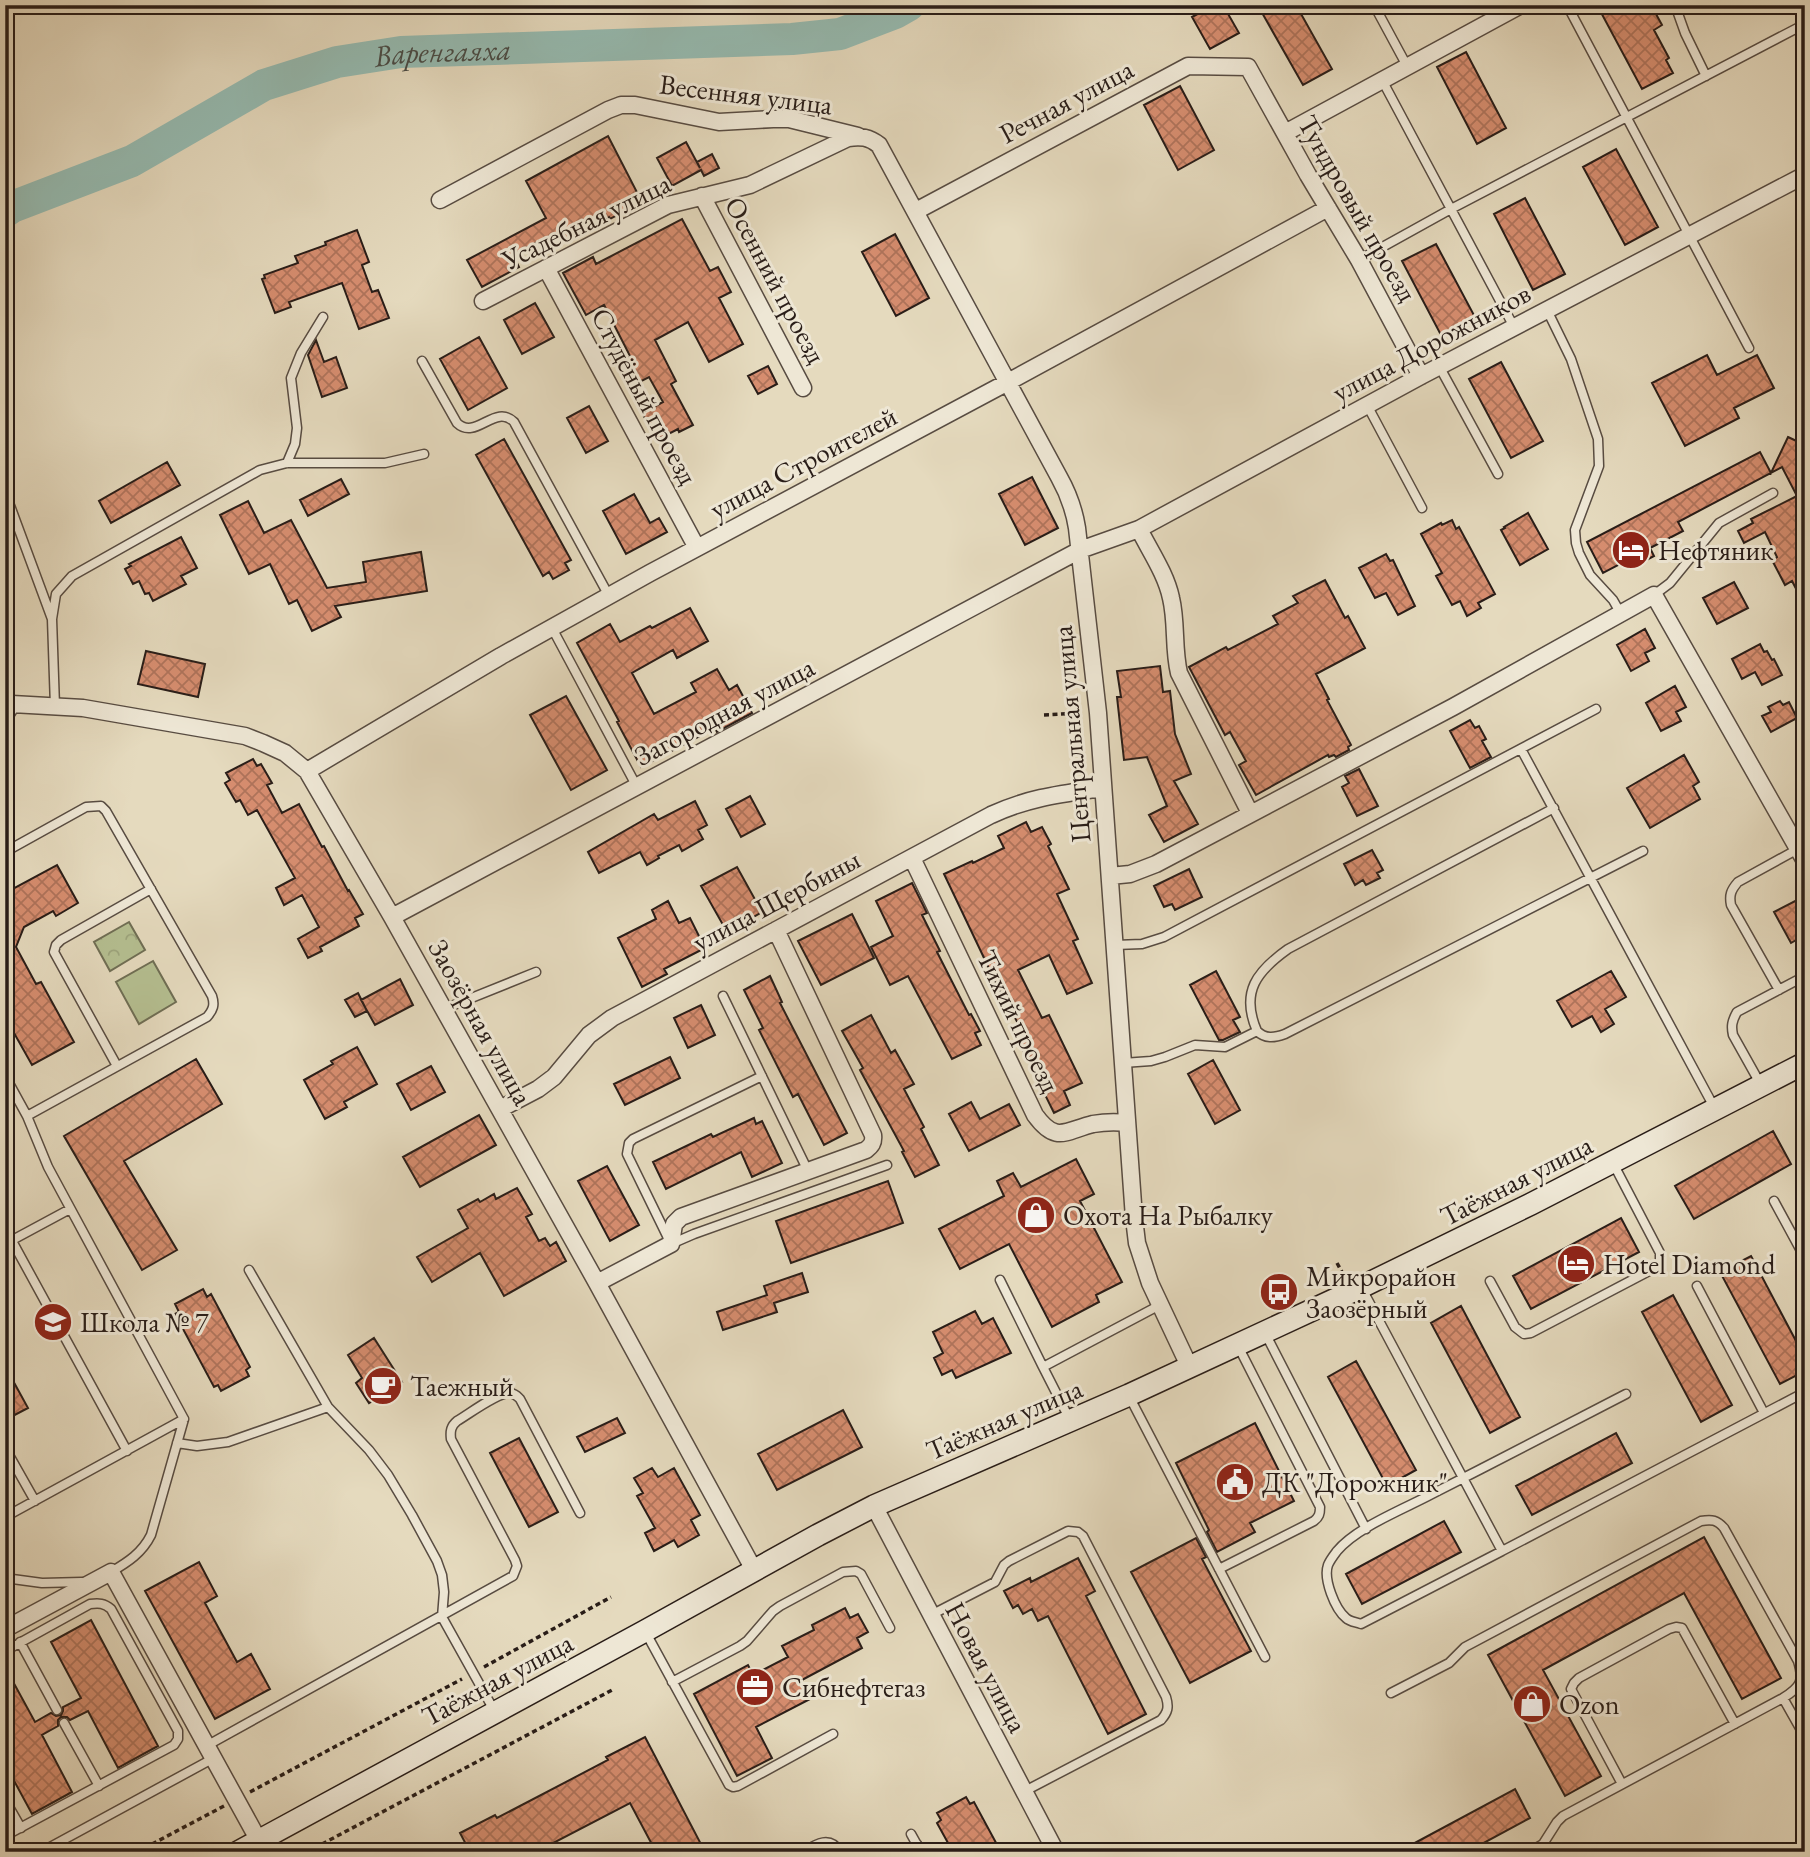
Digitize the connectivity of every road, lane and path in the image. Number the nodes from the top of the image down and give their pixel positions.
1 (1374, 5) edge
2 (1521, 5) edge
3 (1567, 5) edge
4 (1675, 5) edge
5 (1805, 24) edge
6 (1407, 66) junction
7 (1248, 67) joint
8 (1706, 76) junction
9 (1382, 79) junction
10 (1627, 117) junction
11 (1285, 133) junction
12 (864, 138) junction
13 (1805, 175) edge
14 (702, 196) junction
15 (440, 200) dead end
16 (1328, 208) junction
17 (1451, 209) junction
18 (916, 211) junction
19 (1690, 234) junction
20 (1359, 260) junction
21 (546, 268) junction
22 (483, 301) dead end
23 (1547, 310) junction
24 (323, 317) dead end
25 (1514, 327) junction
26 (1749, 348) dead end
27 (422, 361) dead end
28 (1439, 366) junction
29 (1421, 376) junction
30 (1008, 382) junction
31 (803, 388) dead end
32 (1367, 405) junction
33 (424, 454) dead end
34 (287, 463) junction
35 (1497, 474) dead end
36 (5, 492) edge
37 (1773, 493) dead end
38 (1422, 508) dead end
39 (1139, 529) junction
40 (697, 548) junction
41 (1080, 550) junction
42 (1654, 595) junction
43 (609, 596) junction
44 (1621, 614) junction
45 (52, 619) junction
46 (552, 628) junction
47 (8, 707) edge
48 (55, 707) junction
49 (1596, 709) dead end
50 (1098, 713) junction
51 (1044, 715) dead end
52 (1521, 749) junction
53 (307, 771) junction
54 (637, 787) junction
55 (1103, 788) junction
56 (1554, 808) junction
57 (1251, 813) junction
58 (1643, 851) dead end
59 (5, 852) edge
60 (1802, 855) edge
61 (912, 858) junction
62 (1110, 876) junction
63 (1591, 878) junction
64 (151, 889) junction
65 (392, 917) junction
66 (776, 930) junction
67 (1115, 945) junction
68 (536, 972) dead end
69 (1805, 976) edge
70 (1779, 990) junction
71 (723, 996) dead end
72 (444, 1009) junction
73 (1257, 1031) junction
74 (1123, 1063) junction
75 (1805, 1063) edge
76 (117, 1066) junction
77 (5, 1076) edge
78 (762, 1076) junction
79 (1761, 1085) junction
80 (8, 1086) edge
81 (499, 1109) junction
82 (1715, 1109) junction
83 (27, 1116) junction
84 (1127, 1123) junction
85 (1612, 1162) junction
86 (887, 1165) dead end
87 (808, 1171) junction
88 (1774, 1201) dead end
89 (70, 1209) junction
90 (9, 1242) edge
91 (671, 1244) junction
92 (1805, 1258) edge
93 (249, 1270) dead end
94 (1000, 1280) dead end
95 (1490, 1281) dead end
96 (597, 1283) junction
97 (1697, 1286) dead end
98 (1361, 1287) junction
99 (1160, 1306) junction
100 (1265, 1333) junction
101 (1238, 1346) junction
102 (1043, 1367) junction
103 (1190, 1367) junction
104 (1805, 1392) edge
105 (1626, 1394) dead end
106 (1129, 1395) junction
107 (328, 1407) junction
108 (1764, 1413) junction
109 (184, 1419) junction
110 (1070, 1421) junction
111 (177, 1443) junction
112 (5, 1448) edge
113 (127, 1451) junction
114 (1464, 1478) junction
115 (35, 1501) junction
116 (874, 1506) junction
117 (580, 1513) dead end
118 (5, 1517) edge
119 (1366, 1529) junction
120 (1502, 1550) junction
121 (1219, 1569) junction
122 (754, 1570) junction
123 (106, 1574) junction
124 (5, 1578) edge
125 (611, 1597) dead end
126 (931, 1615) junction
127 (442, 1616) junction
128 (890, 1628) dead end
129 (5, 1629) edge
130 (645, 1631) junction
131 (20, 1643) junction
132 (5, 1651) edge
133 (1265, 1657) dead end
134 (473, 1672) junction
135 (671, 1682) junction
136 (614, 1689) dead end
137 (1391, 1693) dead end
138 (1783, 1698) junction
139 (57, 1710) dead end
140 (495, 1712) junction
141 (64, 1723) dead end
142 (1735, 1724) junction
143 (833, 1734) dead end
144 (1805, 1737) edge
145 (211, 1751) junction
146 (1622, 1784) junction
147 (99, 1786) junction
148 (1023, 1792) junction
149 (5, 1800) edge
150 (236, 1800) junction
151 (21, 1828) junction
152 (911, 1834) dead end
153 (5, 1836) edge
154 (259, 1840) junction
155 (919, 1848) edge
156 (1545, 1848) edge
157 (41, 1852) edge
158 (137, 1852) edge
159 (237, 1852) edge
160 (307, 1852) edge
161 (803, 1852) edge
162 (840, 1852) edge
163 (903, 1852) edge
164 (1056, 1852) edge
165 (1529, 1852) edge

1 - 6 lane
2 - 6 street
3 - 10 lane
4 - 8 lane
5 - 8 lane
6 - 9 street
7 - 11 street, Тундровый проезд
7 - 18 street, Речная улица
8 - 10 lane
9 - 11 street
9 - 17 lane
10 - 17 lane
10 - 19 lane
11 - 16 street, Тундровый проезд
12 - 14 street, Усадебная улица
12 - 15 street, Весенняя улица
12 - 18 street, Центральная улица
13 - 19 street, улица Дорожников
14 - 21 street, Усадебная улица
14 - 31 street, Осенний проезд
16 - 20 street, Тундровый проезд
16 - 30 street, улица Строителей
17 - 20 lane
17 - 25 lane
18 - 30 street, Центральная улица
19 - 23 street, улица Дорожников
19 - 26 lane
20 - 29 street, Тундровый проезд
21 - 22 street, Усадебная улица
21 - 40 street, Студёный проезд
23 - 25 street, улица Дорожников
23 - 44 lane
24 - 34 lane
25 - 28 street, улица Дорожников
27 - 43 lane
28 - 29 street, улица Дорожников
28 - 35 lane
29 - 32 street, улица Дорожников
30 - 40 street, улица Строителей
30 - 41 street, Центральная улица
32 - 38 lane
32 - 39 street, улица Дорожников
33 - 34 lane
34 - 45 lane
36 - 45 lane
37 - 42 lane
39 - 41 street, улица Дорожников
39 - 57 street
40 - 43 street, улица Строителей
41 - 50 street, Центральная улица
41 - 54 street, Загородная улица
42 - 44 street
42 - 60 street
43 - 46 street, улица Строителей
44 - 57 street
45 - 48 lane
46 - 53 street, улица Строителей
46 - 54 lane
47 - 48 street, Заозёрная улица
48 - 53 street, Заозёрная улица
49 - 52 lane
50 - 51 path
50 - 55 street, Центральная улица
52 - 56 lane
52 - 67 lane
53 - 65 street, Заозёрная улица
54 - 65 street, Загородная улица
55 - 61 street, улица Щербины
55 - 62 street, Центральная улица
56 - 63 lane
56 - 73 lane
57 - 62 street
58 - 63 lane
59 - 64 lane
60 - 70 lane
61 - 66 street, улица Щербины
61 - 84 street, Тихий проезд
62 - 67 street, Центральная улица
63 - 73 lane
63 - 82 lane
64 - 76 lane
64 - 76 lane
65 - 72 street, Заозёрная улица
66 - 81 street, улица Щербины
66 - 87 street
67 - 74 street, Центральная улица
68 - 72 lane
69 - 70 lane
70 - 79 lane
71 - 78 lane
72 - 81 street, Заозёрная улица
73 - 74 lane
74 - 84 street, Центральная улица
75 - 79 street, Таёжная улица
76 - 83 lane
77 - 80 lane
78 - 87 lane
78 - 91 lane
79 - 82 street, Таёжная улица
80 - 83 lane
81 - 96 street, Заозёрная улица
82 - 85 street, Таёжная улица
83 - 89 lane
84 - 99 street, Центральная улица
85 - 95 lane
85 - 98 street, Таёжная улица
86 - 91 lane
87 - 91 street
88 - 92 lane
89 - 90 lane
89 - 109 lane
90 - 113 lane
91 - 96 street
93 - 107 lane
94 - 102 lane
96 - 122 street, Заозёрная улица
97 - 108 lane
98 - 100 street, Таёжная улица
98 - 114 lane
99 - 102 lane
99 - 103 street, Центральная улица
100 - 101 street, Таёжная улица
100 - 119 lane
101 - 103 street, Таёжная улица
101 - 121 lane
102 - 110 lane
103 - 106 street, Таёжная улица
104 - 108 lane
105 - 114 lane
106 - 110 street, Таёжная улица
106 - 121 lane
107 - 111 lane
107 - 127 lane
108 - 120 lane
109 - 111 lane
109 - 113 lane
110 - 116 street, Таёжная улица
111 - 123 lane
112 - 115 lane
113 - 115 lane
114 - 119 lane
114 - 120 lane
115 - 118 lane
116 - 122 street, Таёжная улица
116 - 126 street, Новая улица
117 - 127 lane
119 - 120 lane
121 - 133 lane
122 - 130 street, Таёжная улица
123 - 124 lane
123 - 129 street
123 - 145 street
125 - 134 path
126 - 148 street, Новая улица
126 - 148 lane
127 - 134 lane
127 - 145 lane
128 - 135 lane
130 - 135 lane
130 - 140 street, Таёжная улица
131 - 132 lane
131 - 139 lane
131 - 147 lane
134 - 140 lane
134 - 150 path
135 - 143 lane
136 - 160 path
137 - 138 lane
138 - 142 lane
138 - 144 lane
140 - 154 street, Таёжная улица
141 - 147 lane
142 - 146 lane
142 - 146 lane
145 - 150 street
145 - 157 lane
146 - 156 lane
147 - 151 lane
148 - 164 street, Новая улица
149 - 151 lane
150 - 154 street
150 - 158 path
151 - 153 lane
152 - 155 lane
154 - 159 street, Таёжная улица
155 - 163 lane
156 - 165 lane
161 - 162 lane

